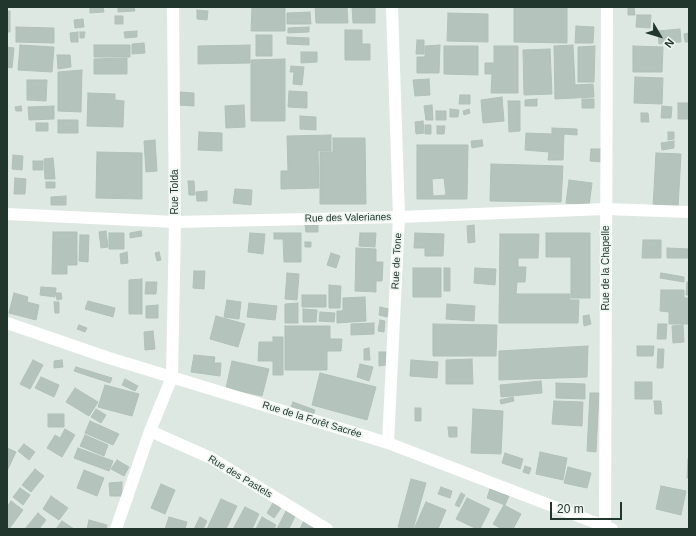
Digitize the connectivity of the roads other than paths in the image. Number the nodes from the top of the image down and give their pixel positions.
1 (173, 7) edge
2 (392, 7) edge
3 (607, 7) edge
4 (606, 209) junction
5 (689, 212) edge
6 (7, 214) edge
7 (399, 218) junction
8 (175, 222) junction
9 (7, 323) edge
10 (172, 377) junction
11 (150, 431) junction
12 (388, 443) junction
13 (608, 528) edge
14 (116, 529) edge
15 (327, 529) edge

1 - 8 street, Rue Tolda
2 - 7 street, Rue de Tone
3 - 4 street, Rue de la Chapelle
4 - 5 street, Rue des Valerianes
4 - 7 street, Rue des Valerianes
4 - 13 street, Rue de la Chapelle
6 - 8 street, Rue des Valerianes
7 - 8 street, Rue des Valerianes
7 - 12 street, Rue de Tone
8 - 10 street, Rue Tolda
9 - 10 street, Rue de la Forêt Sacrée
10 - 11 street
10 - 12 street, Rue de la Forêt Sacrée
11 - 14 street
11 - 15 street, Rue des Pastels
12 - 13 street, Rue de la Forêt Sacrée

